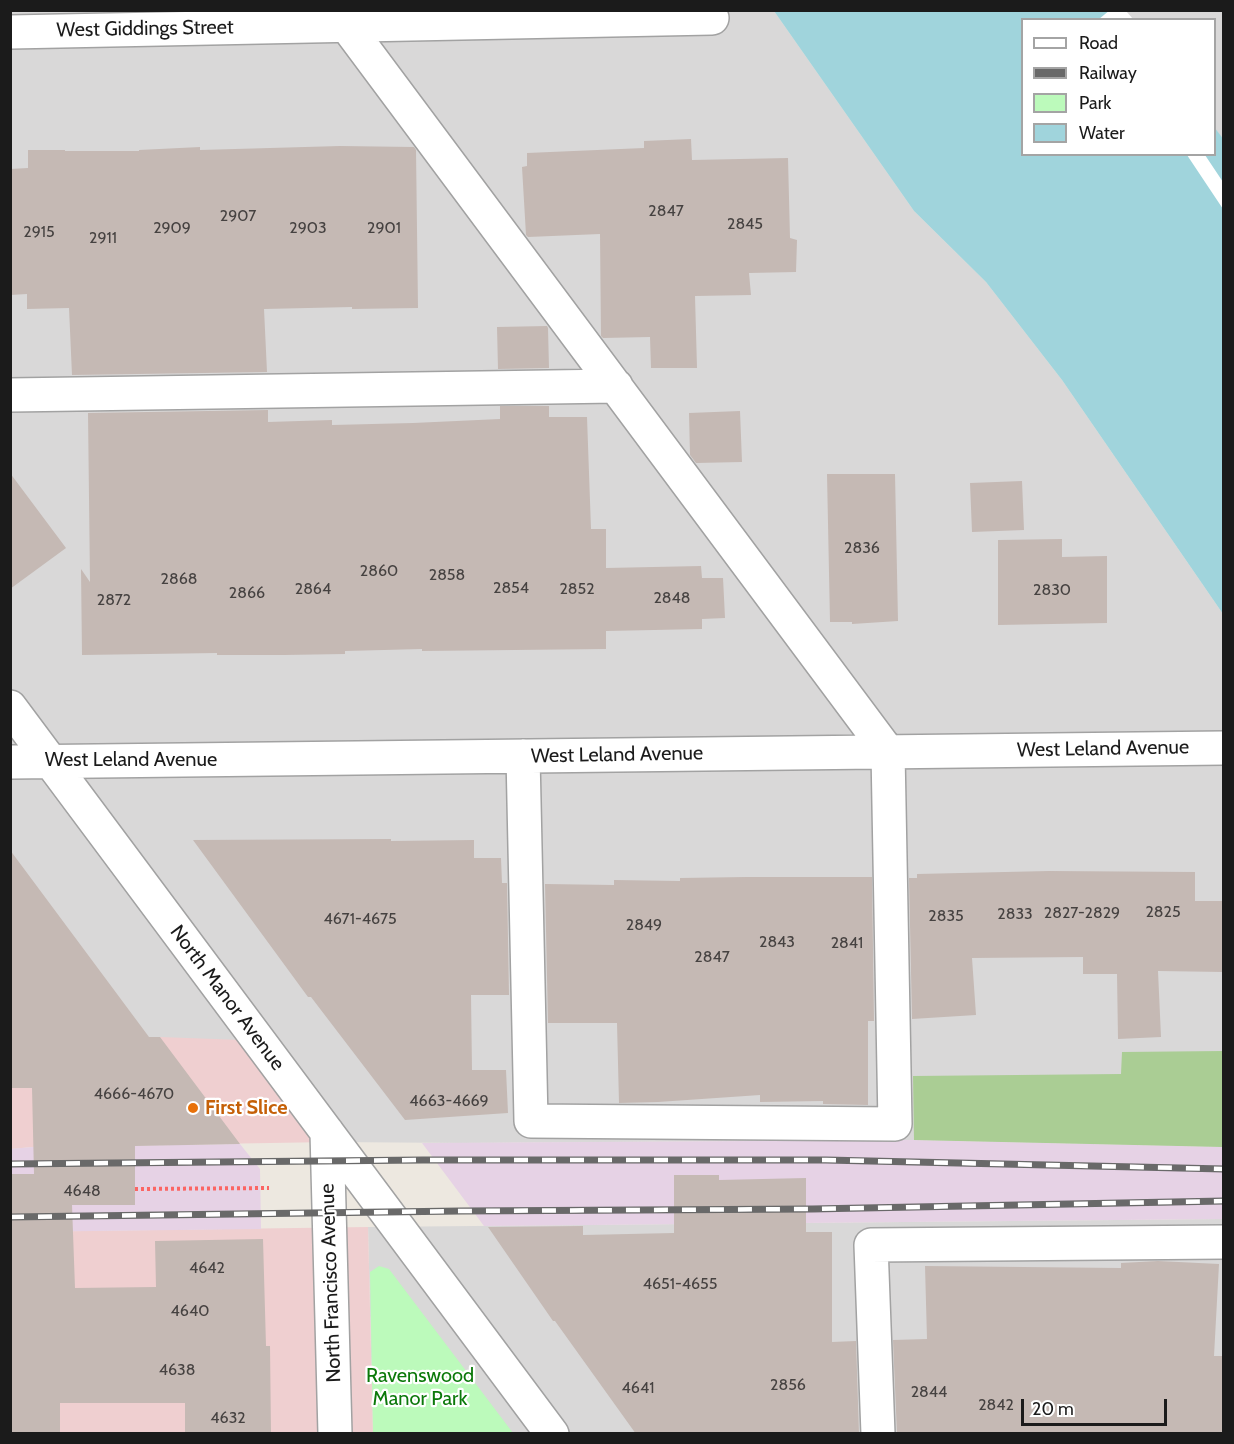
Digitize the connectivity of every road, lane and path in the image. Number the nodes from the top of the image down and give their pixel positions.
1 (341, 18) edge
2 (712, 18) dead end
3 (10, 32) edge
4 (616, 386) junction
5 (10, 395) edge
6 (10, 707) edge
7 (1224, 748) edge
8 (888, 752) junction
9 (523, 756) junction
10 (51, 761) junction
11 (10, 762) edge
12 (327, 1132) junction
13 (268, 1188) dead end
14 (135, 1189) dead end
15 (1224, 1242) edge
16 (335, 1434) edge
17 (552, 1434) edge
18 (878, 1434) edge

1 - 2 street, West Giddings Street
1 - 3 street, West Giddings Street
1 - 4 street
4 - 5 street
4 - 8 street
6 - 10 street, North Manor Avenue
7 - 8 street, West Leland Avenue
8 - 9 street, West Leland Avenue
8 - 9 street
9 - 10 street, West Leland Avenue
10 - 11 street, West Leland Avenue
10 - 12 street, North Manor Avenue
12 - 16 street, North Francisco Avenue
12 - 17 street, North Manor Avenue
13 - 14 path
15 - 18 street

